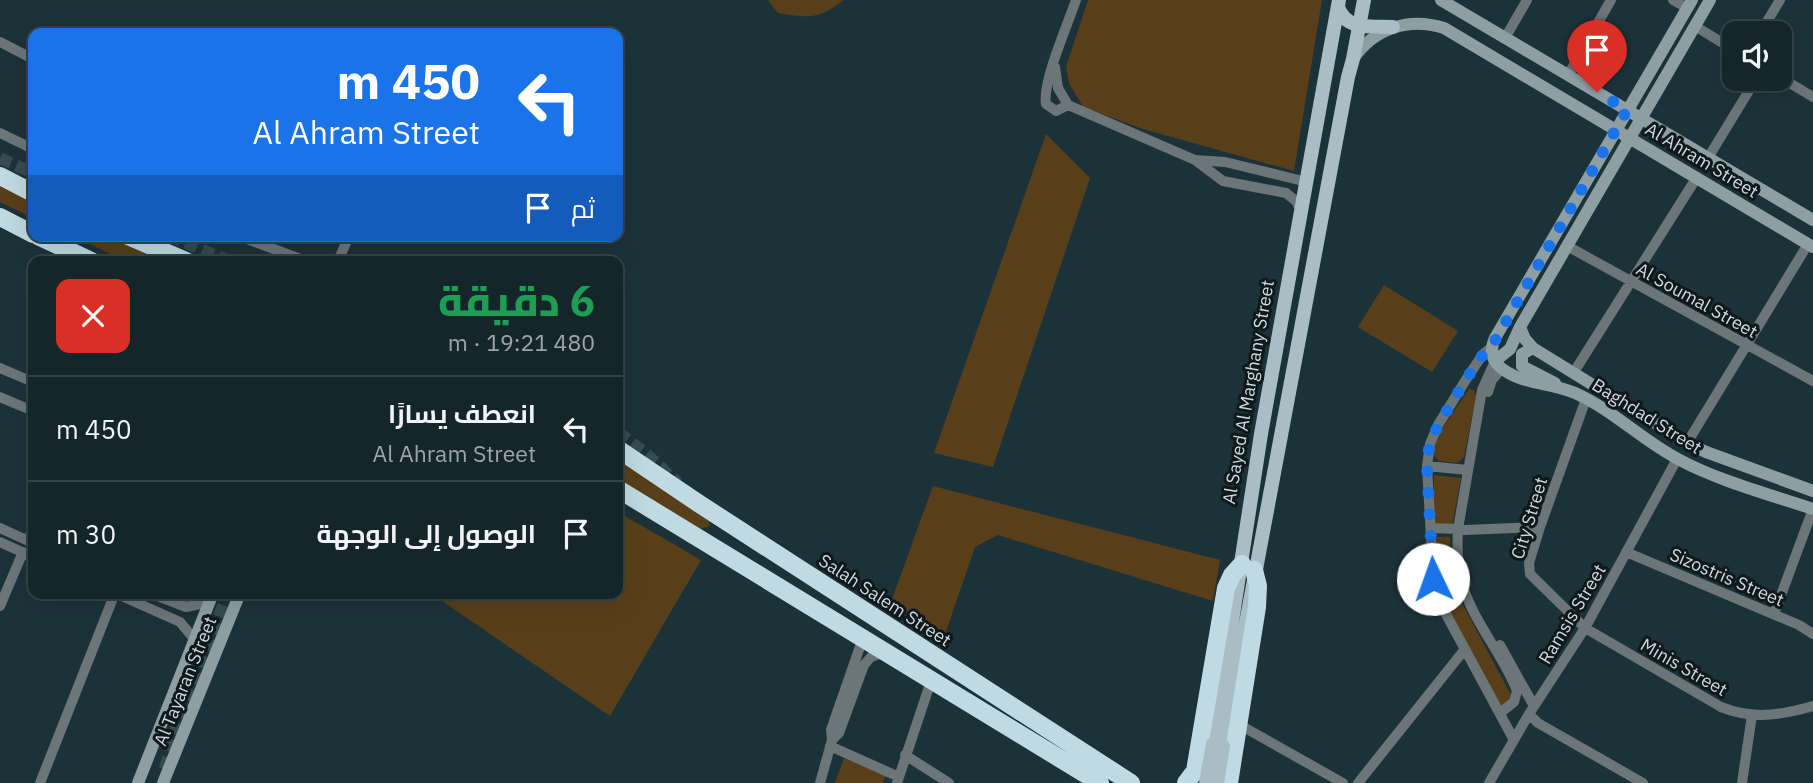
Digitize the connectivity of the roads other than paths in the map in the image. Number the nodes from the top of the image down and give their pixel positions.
1 (1076, 0) edge
2 (1364, 0) edge
3 (1441, 0) edge
4 (1527, 0) edge
5 (1611, 0) edge
6 (1672, 0) edge
7 (1710, 0) edge
8 (1780, 0) edge
9 (1338, 3) edge
10 (1690, 4) edge
11 (1767, 21) edge
12 (1359, 26) junction
13 (1695, 26) junction
14 (1393, 27) junction
15 (1505, 38) junction
16 (0, 42) edge
17 (1722, 43) edge
18 (1329, 55) junction
19 (28, 56) edge
20 (1353, 59) junction
21 (1568, 75) junction
22 (1792, 84) edge
23 (1054, 91) junction
24 (1749, 91) edge
25 (1813, 97) edge
26 (1068, 105) junction
27 (1627, 110) junction
28 (1641, 118) junction
29 (1657, 128) junction
30 (1616, 129) junction
31 (0, 133) edge
32 (1630, 137) junction
33 (28, 147) edge
34 (1649, 148) junction
35 (1709, 158) junction
36 (1195, 160) junction
37 (0, 176) edge
38 (1697, 177) junction
39 (1307, 182) junction
40 (28, 190) edge
41 (1301, 212) junction
42 (0, 217) edge
43 (1813, 220) edge
44 (28, 231) edge
45 (51, 242) edge
46 (142, 242) edge
47 (255, 242) edge
48 (1810, 245) edge
49 (1567, 246) junction
50 (80, 256) edge
51 (175, 256) edge
52 (293, 256) edge
53 (1631, 281) junction
54 (1520, 327) junction
55 (1493, 342) junction
56 (1747, 346) junction
57 (1533, 348) junction
58 (1510, 349) junction
59 (1498, 365) junction
60 (0, 368) edge
61 (1574, 372) junction
62 (1467, 378) junction
63 (28, 380) edge
64 (1813, 381) edge
65 (1483, 386) junction
66 (1557, 387) junction
67 (0, 397) edge
68 (1587, 399) junction
69 (28, 409) edge
70 (1687, 443) junction
71 (623, 452) edge
72 (1677, 459) junction
73 (1427, 466) junction
74 (1468, 470) junction
75 (1813, 491) edge
76 (623, 492) edge
77 (1813, 509) edge
78 (726, 522) junction
79 (1540, 527) junction
80 (0, 528) edge
81 (1431, 528) junction
82 (1461, 529) junction
83 (28, 541) edge
84 (0, 542) edge
85 (712, 545) junction
86 (23, 552) junction
87 (1626, 552) junction
88 (28, 554) edge
89 (1250, 559) junction
90 (1461, 581) junction
91 (1435, 588) junction
92 (113, 599) edge
93 (128, 599) edge
94 (165, 599) edge
95 (209, 599) edge
96 (211, 599) edge
97 (238, 599) edge
98 (0, 606) edge
99 (186, 607) junction
100 (1774, 614) junction
101 (180, 622) junction
102 (1585, 628) junction
103 (1813, 634) edge
104 (863, 638) junction
105 (195, 640) junction
106 (1465, 649) junction
107 (886, 652) junction
108 (932, 678) junction
109 (1813, 706) edge
110 (1531, 710) junction
111 (1500, 713) junction
112 (1752, 716) junction
113 (1238, 724) junction
114 (1514, 740) junction
115 (831, 743) junction
116 (905, 755) junction
117 (1196, 763) junction
118 (1629, 779) edge
119 (898, 780) edge
120 (1225, 780) edge
121 (40, 783) edge
122 (138, 783) edge
123 (163, 783) edge
124 (820, 783) edge
125 (948, 783) edge
126 (1100, 783) edge
127 (1131, 783) edge
128 (1186, 783) edge
129 (1206, 783) edge
130 (1343, 783) edge
131 (1358, 783) edge
132 (1489, 783) edge
133 (1643, 783) edge
134 (1742, 783) edge

1 - 23 street
2 - 12 main road, Al Sayed Al Marghany Street
3 - 15 main road, Al Ahram Street
4 - 15 street
5 - 21 street
6 - 10 street
7 - 13 main road
8 - 11 street
9 - 12 main road
9 - 18 main road, Al Sayed Al Marghany Street
10 - 27 main road
12 - 14 main road
12 - 20 main road, Al Sayed Al Marghany Street
13 - 17 street
13 - 28 main road
14 - 20 main road, Al Ahram Street
14 - 30 main road, Al Ahram Street
15 - 21 main road, Al Ahram Street
16 - 19 street
18 - 20 main road
18 - 39 main road, Al Sayed Al Marghany Street
20 - 89 main road, Al Sayed Al Marghany Street
21 - 27 main road, Al Ahram Street
22 - 25 street
23 - 26 street
23 - 26 street
24 - 35 street
26 - 36 street
27 - 28 main road, Al Ahram Street
27 - 30 main road
28 - 29 main road, Al Ahram Street
28 - 32 main road
29 - 34 main road
29 - 35 main road, Al Ahram Street
30 - 32 main road, Al Ahram Street
30 - 55 main road
31 - 33 street
32 - 34 main road, Al Ahram Street
32 - 49 main road
34 - 38 main road, Al Ahram Street
35 - 43 main road, Al Ahram Street
36 - 39 street
36 - 41 street
37 - 40 highway
38 - 48 main road, Al Ahram Street
38 - 53 street
39 - 41 main road, Al Sayed Al Marghany Street
41 - 89 main road, Al Sayed Al Marghany Street
42 - 44 highway
45 - 50 highway
46 - 51 highway
47 - 52 street
48 - 56 street
49 - 53 street, Al Soumal Street
49 - 54 main road
53 - 56 street, Al Soumal Street
53 - 61 street
54 - 57 main road, Baghdad Street
54 - 58 main road
55 - 58 main road
55 - 59 main road
55 - 62 street
56 - 64 street, Al Soumal Street
56 - 70 street
57 - 61 main road, Baghdad Street
57 - 66 main road
58 - 59 main road
59 - 65 street
59 - 66 main road, Baghdad Street
59 - 82 street
60 - 63 street
61 - 70 main road, Baghdad Street
62 - 65 street
62 - 73 street
65 - 74 street
66 - 68 main road, Baghdad Street
67 - 69 street
68 - 72 main road, Baghdad Street
68 - 79 street, City Street
70 - 75 main road, Baghdad Street
71 - 78 highway, Salah Salem Street
72 - 77 main road, Baghdad Street
72 - 87 street, Ramsis Street
73 - 74 street
73 - 81 street
74 - 82 street
76 - 85 highway
77 - 100 street
78 - 85 highway
78 - 127 highway, Salah Salem Street
79 - 82 street
79 - 102 street, City Street
80 - 83 street
81 - 82 street
81 - 91 street
82 - 90 street
82 - 110 street
84 - 86 street
85 - 104 highway
86 - 88 street
86 - 98 street
87 - 100 street, Sizostris Street
87 - 102 street, Ramsis Street
89 - 113 highway, Al Sayed Al Marghany Street
89 - 117 highway, Al Sayed Al Marghany Street
89 - 120 main road, bridge
89 - 129 main road, bridge
90 - 91 street
90 - 111 street
91 - 106 street
92 - 121 street
93 - 101 street
94 - 99 street
95 - 99 street
96 - 105 main road, Al Tayaran Street
97 - 123 main road, Al Tayaran Street
99 - 101 street
100 - 103 street, Sizostris Street
101 - 105 street
102 - 110 street, Ramsis Street
102 - 112 street, Minis Street
104 - 107 highway
104 - 115 street
105 - 122 main road, Al Tayaran Street
106 - 111 street
106 - 131 street
107 - 108 highway
107 - 115 street
108 - 116 street
108 - 126 highway
109 - 112 street, Minis Street
110 - 114 street, Ramsis Street
110 - 118 street
111 - 114 street
112 - 134 street
113 - 120 highway, Al Sayed Al Marghany Street
113 - 130 street
114 - 132 street, Ramsis Street
115 - 119 street
115 - 124 street
116 - 119 street
116 - 125 street
117 - 120 highway
117 - 128 highway, Al Sayed Al Marghany Street
118 - 133 street

